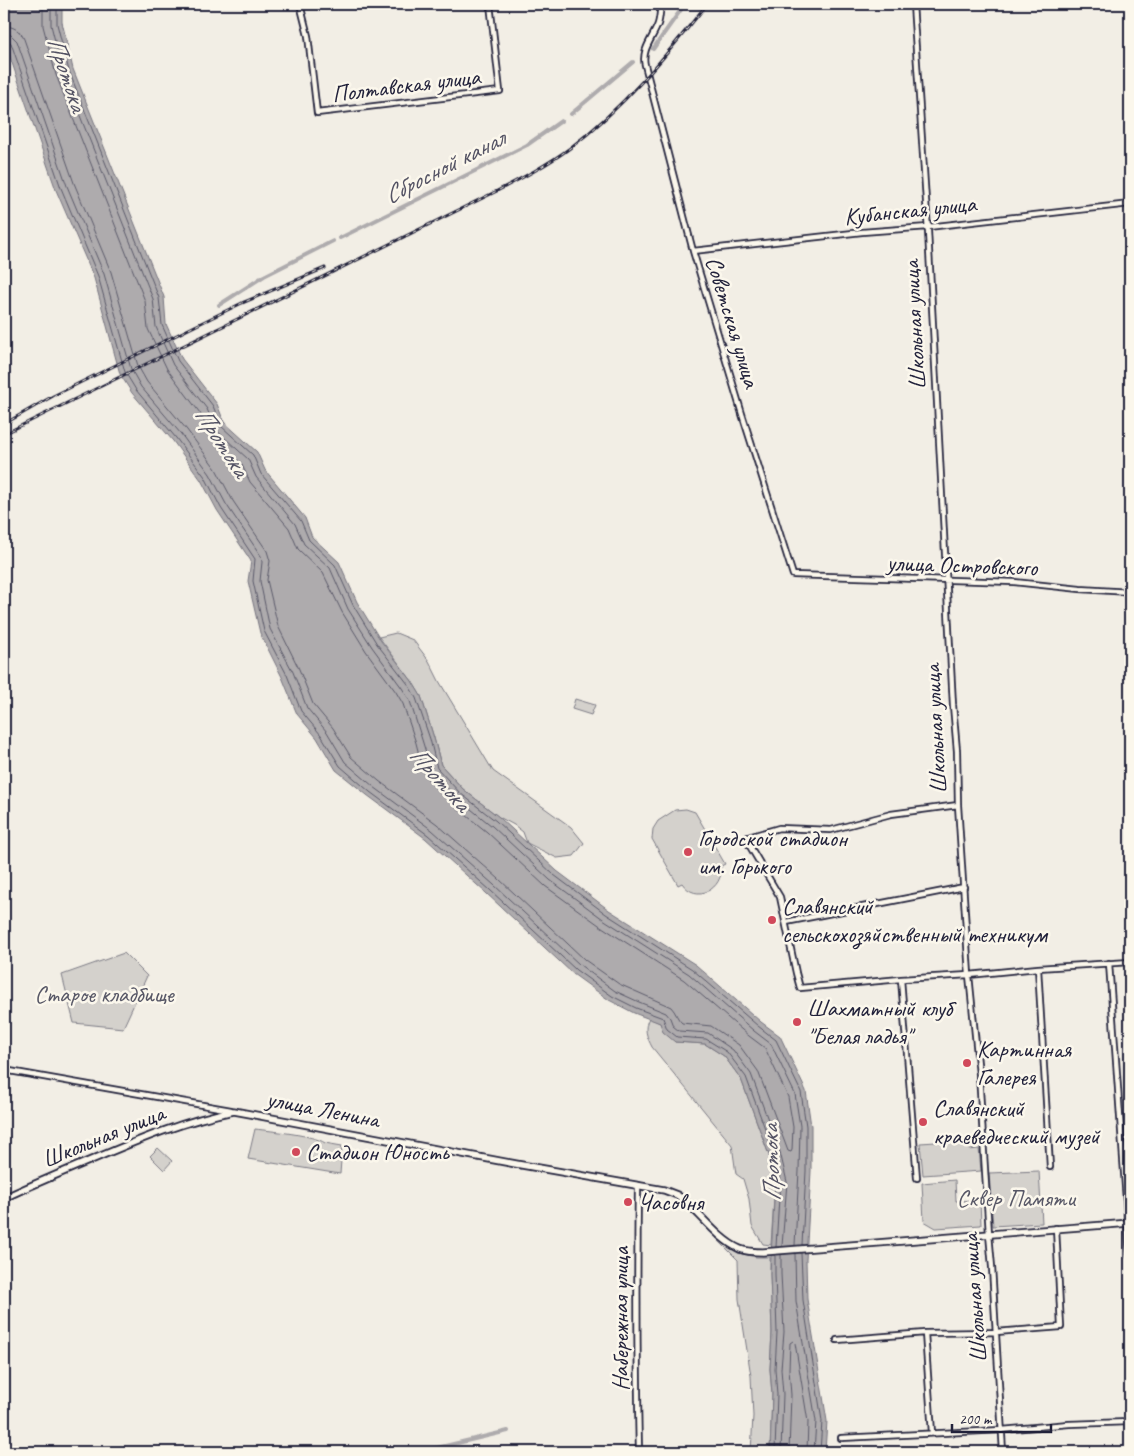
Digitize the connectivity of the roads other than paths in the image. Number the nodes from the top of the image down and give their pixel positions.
1 (300, 4) edge
2 (490, 4) edge
3 (657, 4) edge
4 (661, 4) edge
5 (914, 4) edge
6 (659, 16) junction
7 (1130, 204) edge
8 (928, 227) junction
9 (694, 251) junction
10 (793, 575) joint
11 (946, 580) junction
12 (1130, 592) edge
13 (958, 805) junction
14 (964, 887) junction
15 (786, 922) junction
16 (1130, 962) edge
17 (1109, 963) junction
18 (1038, 968) junction
19 (969, 975) junction
20 (901, 978) junction
21 (4, 1070) edge
22 (218, 1111) junction
23 (234, 1111) joint
24 (1050, 1167) dead end
25 (917, 1178) dead end
26 (638, 1185) junction
27 (4, 1198) edge
28 (1129, 1223) edge
29 (1056, 1228) junction
30 (989, 1234) junction
31 (1130, 1256) edge
32 (996, 1332) junction
33 (925, 1333) junction
34 (837, 1340) dead end
35 (1130, 1422) edge
36 (1002, 1430) junction
37 (932, 1433) junction
38 (842, 1438) dead end
39 (639, 1452) edge
40 (1004, 1452) edge

1 - 2 street, Полтавская улица
3 - 6 street
4 - 6 street, Советская улица
5 - 8 street, Школьная улица
6 - 9 street, Советская улица
7 - 8 street, Кубанская улица
8 - 9 street, Кубанская улица
8 - 11 street, Школьная улица
9 - 10 street, Советская улица
10 - 11 street, улица Островского
11 - 12 street, улица Островского
11 - 13 street, Школьная улица
13 - 14 street, Школьная улица
13 - 15 street
14 - 15 street
14 - 19 street, Школьная улица
15 - 20 street
16 - 17 street
17 - 18 street
17 - 28 street
18 - 19 street
18 - 24 street
19 - 20 street
19 - 30 street, Школьная улица
20 - 25 street
21 - 22 street
22 - 23 main road, Школьная улица
22 - 27 main road, Школьная улица
23 - 26 main road, улица Ленина
26 - 30 main road, улица Ленина
26 - 39 street, Набережная улица
28 - 29 main road, улица Ленина
28 - 31 street
29 - 30 main road, улица Ленина
29 - 32 street
30 - 32 street, Школьная улица
32 - 33 street
32 - 36 street, Школьная улица
33 - 34 street
33 - 37 street
35 - 36 street
36 - 37 street
36 - 40 street, Школьная улица
37 - 38 street

